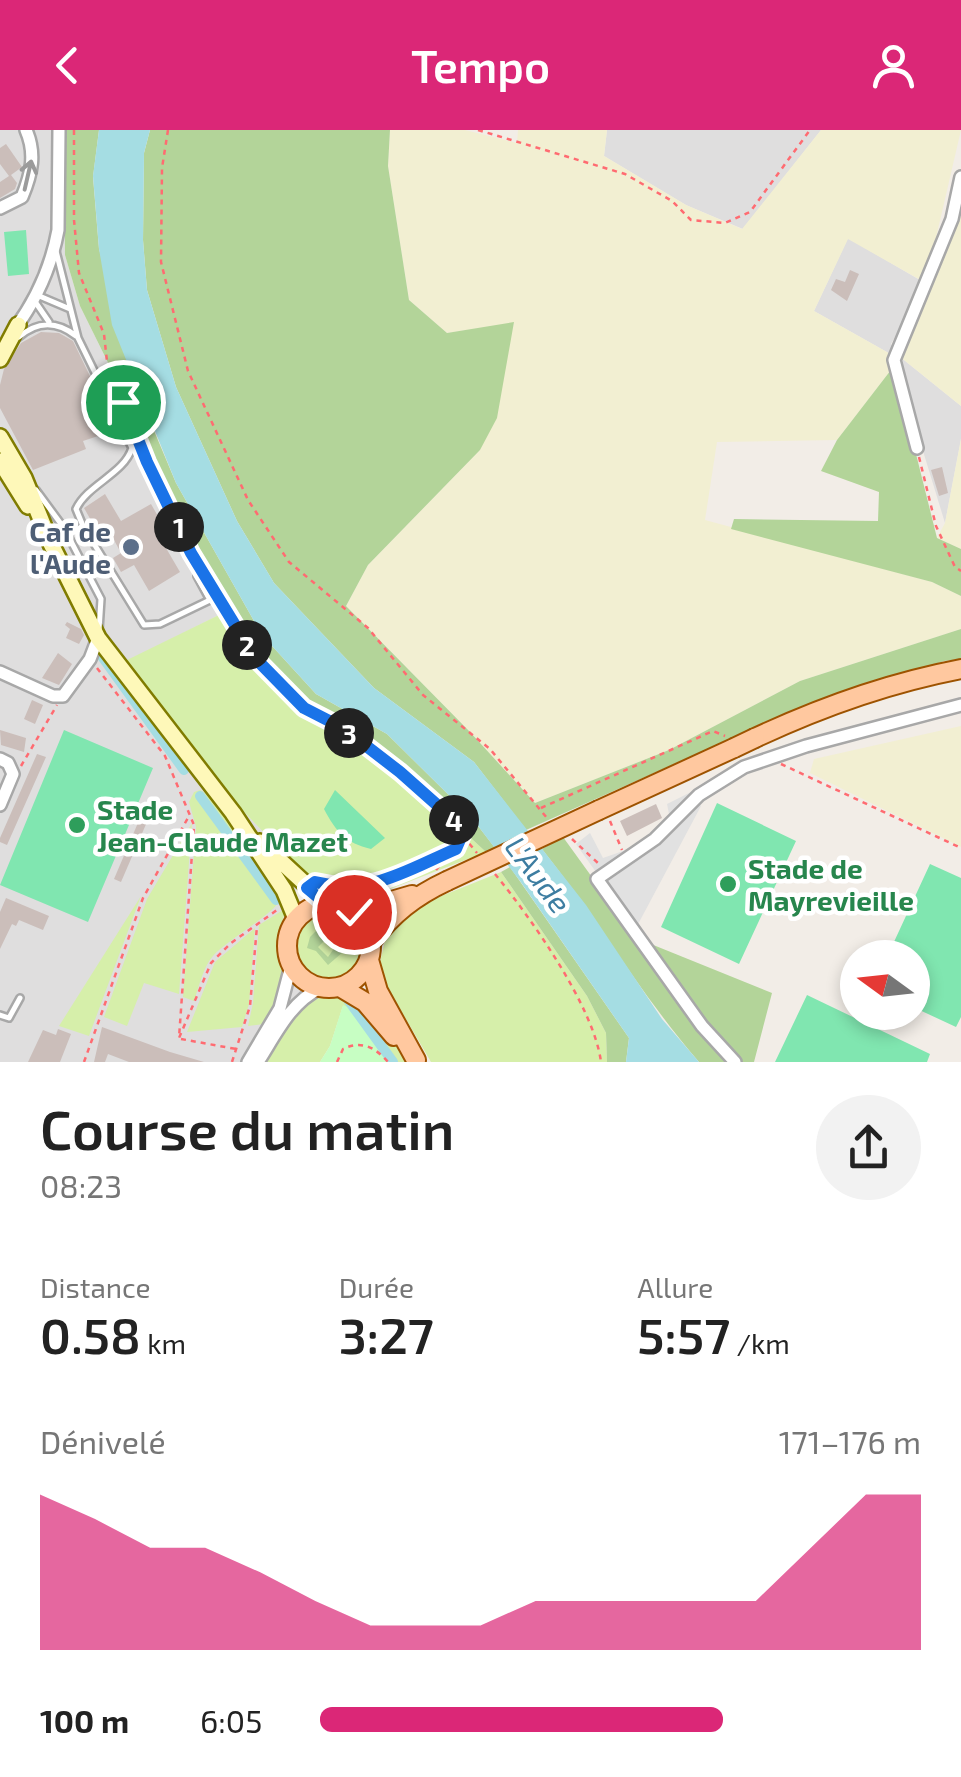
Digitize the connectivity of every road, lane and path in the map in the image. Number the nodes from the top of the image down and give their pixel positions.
1 (26, 130) edge
2 (58, 130) edge
3 (74, 130) edge
4 (168, 130) edge
5 (478, 130) edge
6 (810, 130) edge
7 (961, 176) edge
8 (0, 208) edge
9 (55, 246) junction
10 (35, 298) junction
11 (70, 309) junction
12 (50, 323) junction
13 (18, 325) joint
14 (78, 338) junction
15 (1, 347) edge
16 (0, 423) edge
17 (0, 436) edge
18 (917, 448) joint
19 (5, 457) edge
20 (24, 478) junction
21 (52, 544) junction
22 (961, 571) edge
23 (199, 572) joint
24 (212, 586) dead end
25 (98, 638) junction
26 (90, 659) junction
27 (961, 669) edge
28 (0, 672) edge
29 (64, 696) junction
30 (961, 705) edge
31 (731, 743) junction
32 (767, 758) junction
33 (0, 759) edge
34 (13, 774) junction
35 (0, 804) edge
36 (538, 809) junction
37 (233, 813) junction
38 (190, 814) junction
39 (604, 814) junction
40 (553, 823) dead end
41 (563, 832) dead end
42 (462, 835) junction
43 (961, 848) edge
44 (623, 851) dead end
45 (607, 872) junction
46 (307, 888) junction
47 (417, 895) junction
48 (289, 900) junction
49 (326, 904) junction
50 (354, 912) junction
51 (296, 919) junction
52 (257, 924) junction
53 (370, 951) junction
54 (291, 966) junction
55 (340, 987) junction
56 (320, 988) junction
57 (20, 998) dead end
58 (0, 1015) edge
59 (179, 1038) junction
60 (236, 1049) junction
61 (417, 1061) edge
62 (84, 1062) edge
63 (232, 1062) edge
64 (248, 1062) edge
65 (258, 1062) edge
66 (337, 1062) edge
67 (388, 1062) edge
68 (600, 1062) edge
69 (734, 1062) edge

8 -> 1 street
2 - 9 street
3 - 23 path
4 - 36 path
5 - 6 path
7 - 18 street
9 - 10 street
9 - 11 lane
10 - 11 lane
10 - 12 lane
10 - 13 street
11 - 14 lane
12 - 14 lane
12 - 15 lane
13 - 15 main road
14 - 23 lane
16 - 19 main road
17 - 19 main road
18 - 22 path
19 - 20 main road
19 - 21 main road
20 - 21 main road
20 - 25 lane
21 - 25 main road
24 - 42 path
25 - 26 street
25 - 37 main road
26 - 29 street
26 - 38 path
27 - 31 main road, bridge
28 - 29 street
29 - 34 path
30 - 32 street
31 - 36 path
31 - 39 main road
32 - 43 path
32 - 45 street
33 - 34 street
34 - 35 street
36 - 40 path
37 - 46 main road
37 - 48 main road
38 - 59 path
38 - 62 path
39 - 44 path
39 - 47 main road, bridge
41 - 45 path
42 - 46 path
42 - 68 path
45 - 69 street
46 - 49 main road
47 - 50 main road
47 - 53 main road
48 - 51 main road
48 - 52 path
49 - 50 main road
49 - 51 main road
50 - 53 main road
51 - 54 main road
52 - 59 path
52 - 60 path
53 - 55 main road
53 - 61 main road
54 - 56 main road
54 - 64 street
55 - 56 main road
55 - 61 main road
56 - 65 street
57 - 58 lane
59 - 60 path
60 - 63 path
66 - 67 path

